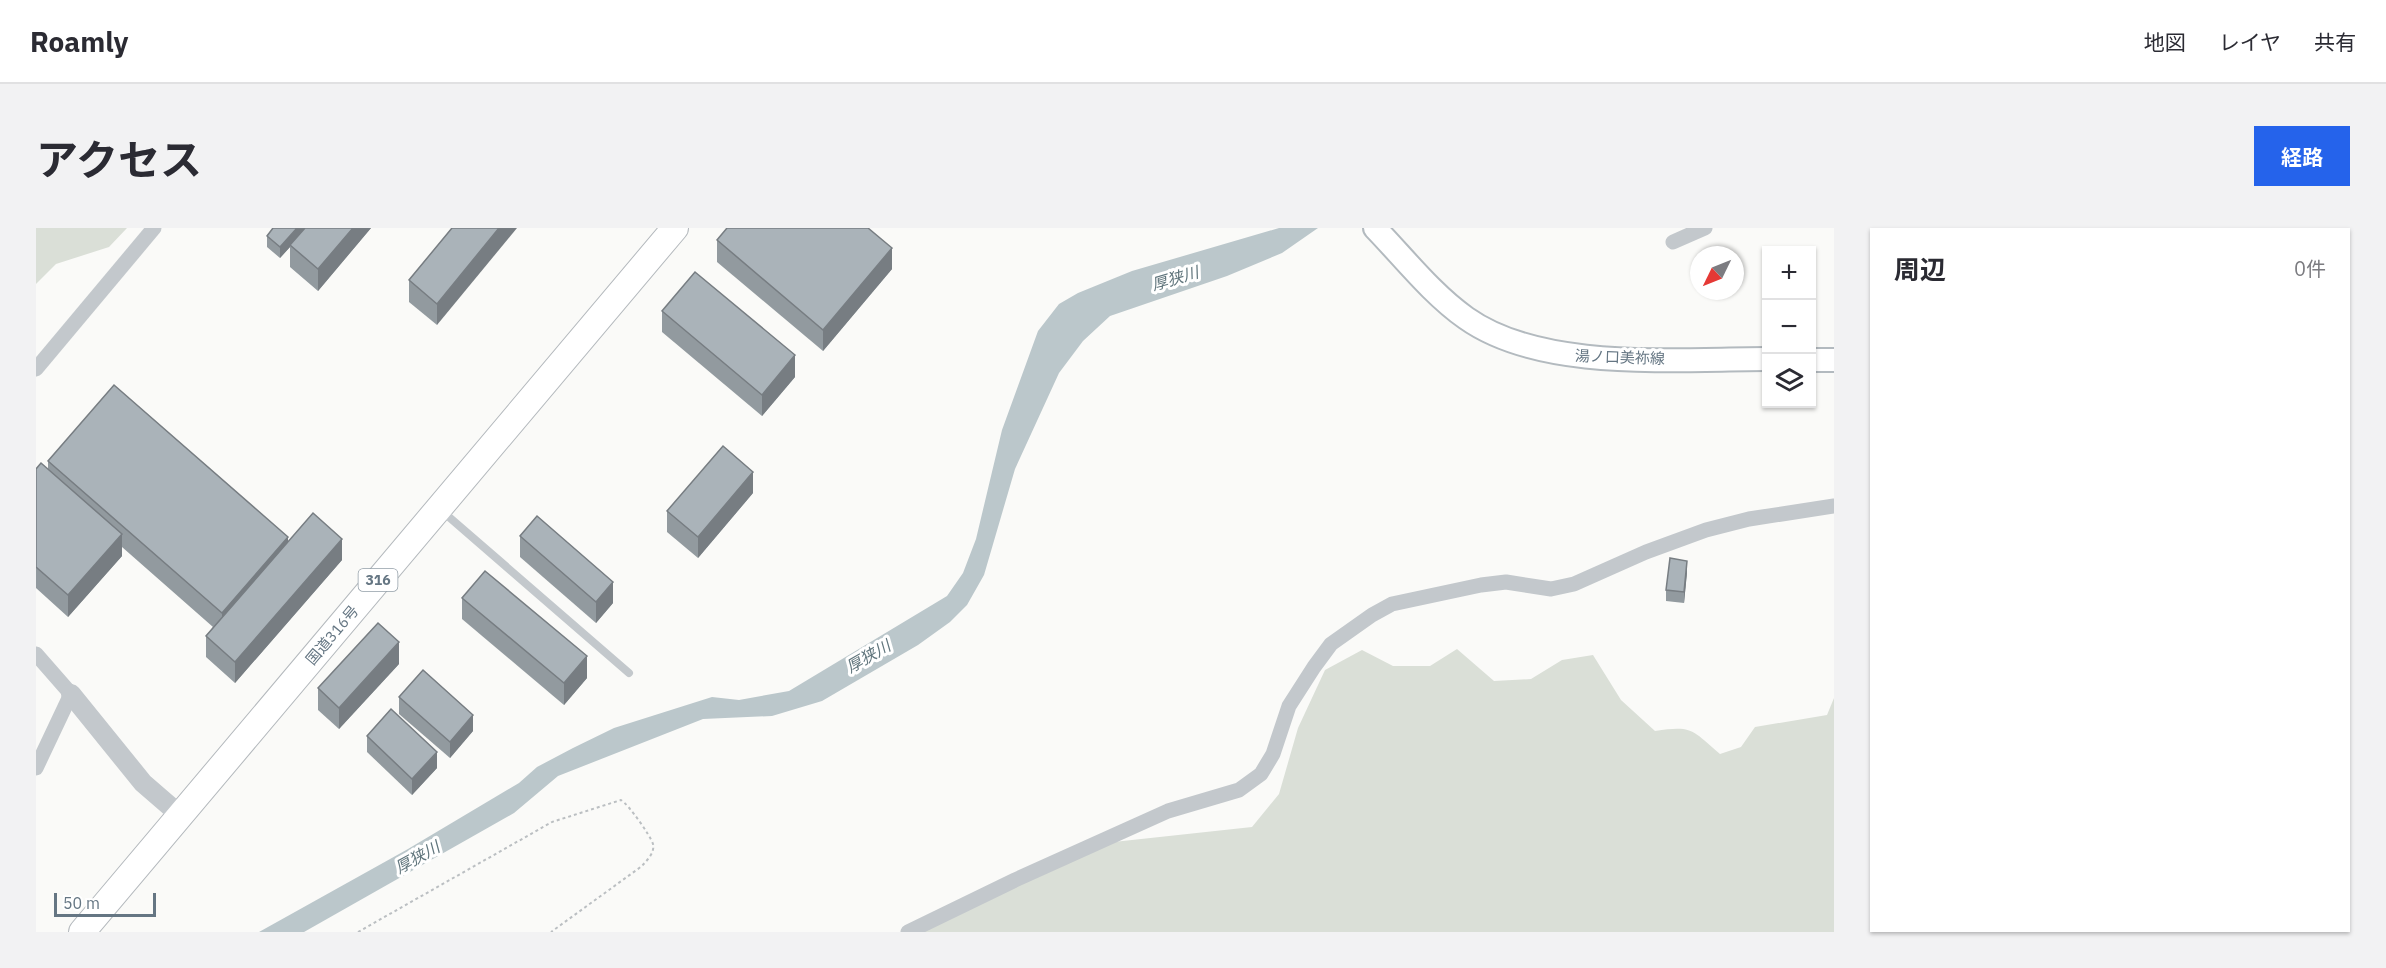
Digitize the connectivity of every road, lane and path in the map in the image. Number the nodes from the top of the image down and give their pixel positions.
1 (154, 228) edge
2 (1375, 228) edge
3 (1705, 228) edge
4 (672, 229) edge
5 (1673, 242) dead end
6 (1762, 359) edge
7 (1816, 360) edge
8 (1834, 360) edge
9 (36, 369) edge
10 (1834, 506) edge
11 (439, 508) junction
12 (36, 654) edge
13 (629, 674) dead end
14 (71, 694) junction
15 (36, 768) edge
16 (180, 815) junction
17 (82, 932) edge
18 (358, 932) edge
19 (551, 932) edge
20 (908, 932) edge

1 - 9 street
2 - 6 main road, 湯ノ口美祢線
3 - 5 street
4 - 11 highway, 国道316号 / 316
7 - 8 main road
10 - 20 street
11 - 13 lane
11 - 16 highway, 国道316号 / 316
12 - 14 street
14 - 15 street
14 - 16 street
16 - 17 highway, 国道316号 / 316
18 - 19 path

